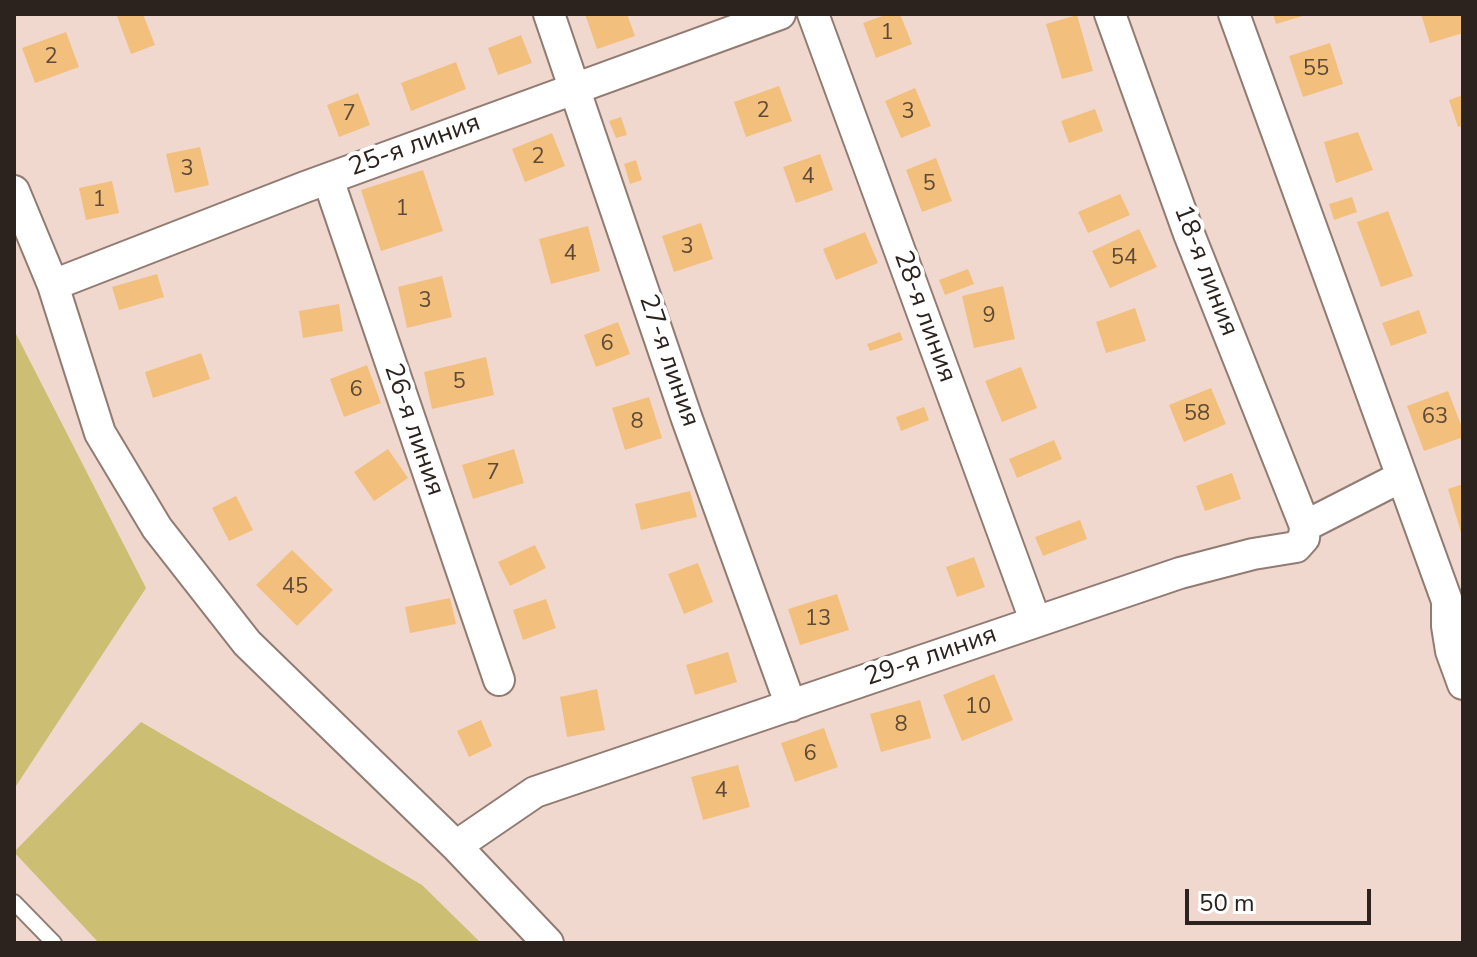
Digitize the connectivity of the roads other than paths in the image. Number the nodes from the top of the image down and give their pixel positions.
1 (549, 14) edge
2 (780, 14) edge
3 (813, 14) edge
4 (1110, 14) edge
5 (1234, 14) edge
6 (575, 87) junction
7 (328, 179) junction
8 (14, 191) edge
9 (53, 285) junction
10 (1401, 477) junction
11 (1305, 526) junction
12 (1035, 620) junction
13 (499, 680) dead end
14 (1463, 684) edge
15 (791, 706) junction
16 (456, 846) junction
17 (14, 902) edge
18 (54, 943) edge
19 (548, 943) edge

1 - 6 street, 27-я линия
2 - 6 street, 25-я линия
3 - 12 street, 28-я линия
4 - 11 street, 18-я линия
5 - 10 street
6 - 7 street, 25-я линия
6 - 15 street, 27-я линия
7 - 9 street, 25-я линия
7 - 13 street, 26-я линия
8 - 9 street
9 - 16 street
10 - 11 street, 29-я линия
10 - 14 street
11 - 12 street, 29-я линия
12 - 15 street, 29-я линия
15 - 16 street, 29-я линия
16 - 19 street
17 - 18 lane

